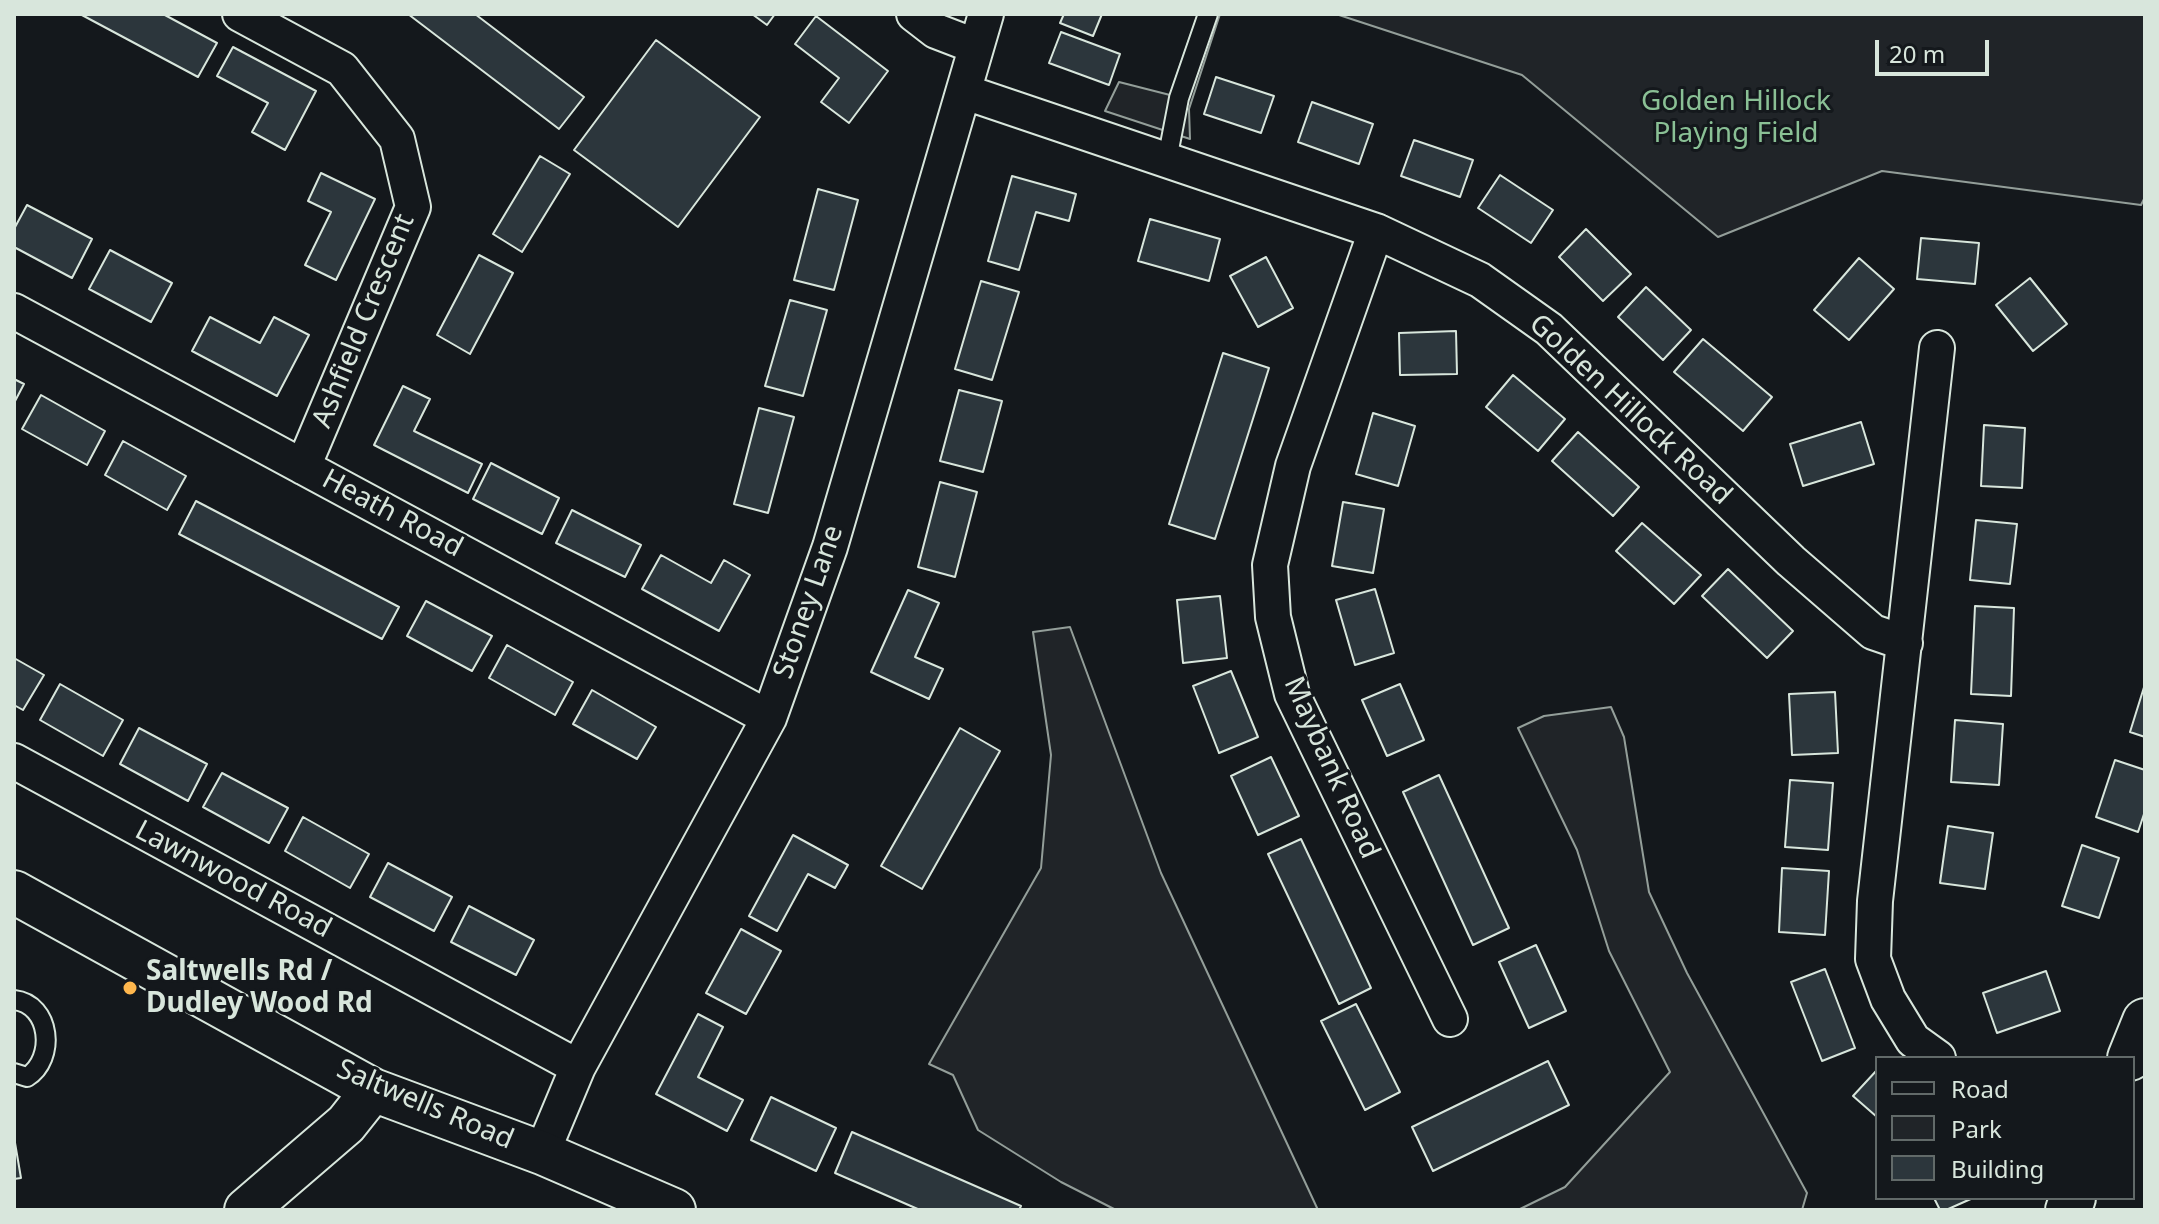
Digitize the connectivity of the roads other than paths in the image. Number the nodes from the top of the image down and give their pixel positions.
1 (240, 14) edge
2 (914, 14) edge
3 (1208, 14) edge
4 (980, 30) edge
5 (965, 92) junction
6 (1167, 160) junction
7 (1376, 231) junction
8 (14, 311) edge
9 (1937, 348) dead end
10 (303, 467) junction
11 (1905, 643) junction
12 (769, 718) junction
13 (14, 761) edge
14 (14, 892) edge
15 (14, 1000) edge
16 (1450, 1019) dead end
17 (2145, 1021) edge
18 (1935, 1056) edge
19 (2131, 1056) edge
20 (578, 1067) junction
21 (14, 1073) edge
22 (373, 1090) junction
23 (542, 1153) junction
24 (246, 1210) edge
25 (674, 1210) edge

1 - 10 street, Ashfield Crescent
2 - 4 street
3 - 6 lane
4 - 5 street, Stoney Lane
5 - 6 street, Golden Hillock Road
5 - 12 street, Stoney Lane
6 - 7 street, Golden Hillock Road
7 - 11 street, Golden Hillock Road
7 - 16 street, Maybank Road
8 - 10 street, Heath Road
9 - 11 street
10 - 12 street, Heath Road
11 - 18 street
12 - 20 street, Stoney Lane
13 - 20 street, Lawnwood Road
14 - 22 street, Saltwells Road
15 - 21 lane
17 - 19 main road
20 - 23 street, Stoney Lane
22 - 23 street, Saltwells Road
22 - 24 street
23 - 25 street, Saltwells Road

